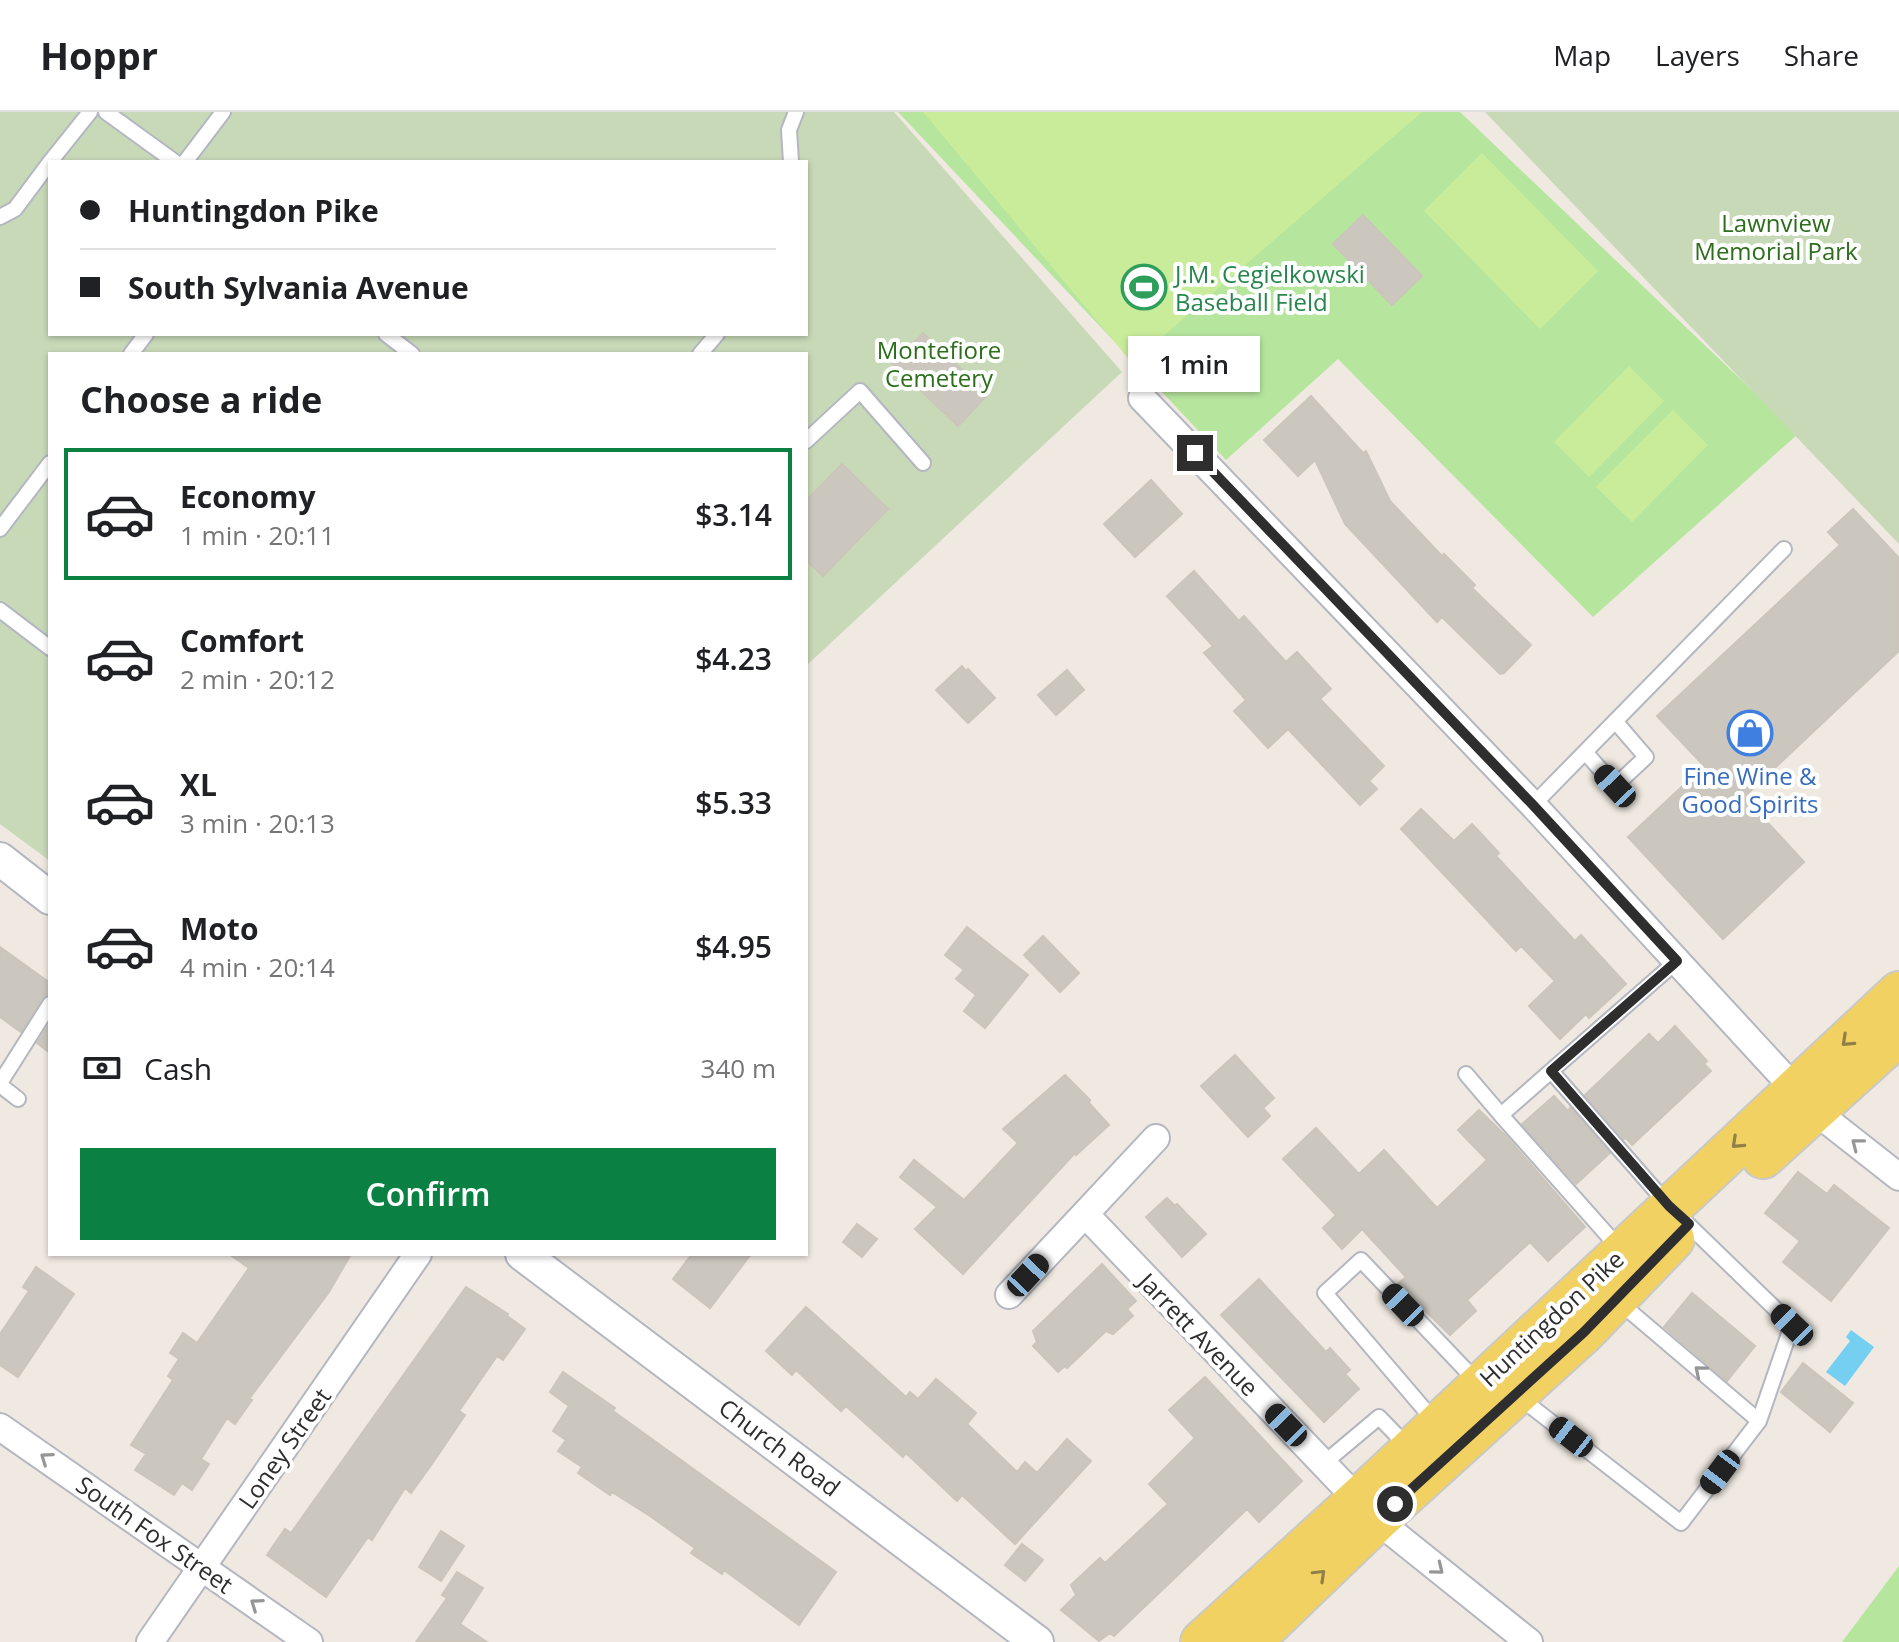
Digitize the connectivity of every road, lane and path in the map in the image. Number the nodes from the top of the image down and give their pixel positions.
1 (90, 112) edge
2 (106, 112) edge
3 (223, 112) edge
4 (796, 112) edge
5 (52, 160) edge
6 (172, 160) edge
7 (187, 160) edge
8 (791, 160) edge
9 (48, 165) edge
10 (0, 217) edge
11 (389, 336) edge
12 (409, 352) edge
13 (1142, 398) dead end
14 (808, 439) edge
15 (923, 463) dead end
16 (48, 466) edge
17 (0, 529) edge
18 (1784, 549) dead end
19 (0, 610) edge
20 (48, 646) edge
21 (1615, 721) junction
22 (1585, 752) junction
23 (1533, 805) junction
24 (0, 859) edge
25 (48, 896) edge
26 (1677, 961) junction
27 (1899, 993) edge
28 (48, 1007) edge
29 (1899, 1034) edge
30 (1551, 1071) junction
31 (1466, 1074) dead end
32 (0, 1084) edge
33 (18, 1099) dead end
34 (1804, 1100) junction
35 (1501, 1115) junction
36 (1156, 1138) dead end
37 (1899, 1177) edge
38 (1085, 1214) junction
39 (1679, 1215) junction
40 (1622, 1251) junction
41 (417, 1256) edge
42 (525, 1256) edge
43 (1009, 1295) dead end
44 (1616, 1299) junction
45 (1499, 1395) junction
46 (1759, 1421) junction
47 (0, 1427) edge
48 (1435, 1448) junction
49 (1323, 1464) junction
50 (1368, 1510) junction
51 (202, 1567) junction
52 (150, 1642) edge
53 (309, 1642) edge
54 (1037, 1642) edge
55 (1202, 1642) edge
56 (1250, 1642) edge
57 (1529, 1642) edge

1 - 5 lane
2 - 6 lane
3 - 7 lane
4 - 8 lane
9 - 10 lane
11 - 12 lane
13 - 23 street
14 - 15 lane
16 - 17 lane
18 - 21 lane
19 - 20 lane
21 - 22 lane
21 - 22 lane
22 - 23 lane
23 - 26 street
24 - 25 street
26 - 30 lane
26 - 34 street
27 -> 34 main road, Huntingdon Pike
28 - 32 lane
29 - 34 main road, Huntingdon Pike
30 - 35 lane
30 - 39 lane
31 - 35 lane
32 - 33 lane
37 -> 34 street
34 - 39 main road, Huntingdon Pike
35 - 40 lane
36 - 38 street
38 - 43 street
38 - 49 street, Jarrett Avenue
39 - 40 main road, Huntingdon Pike
39 - 44 main road, Huntingdon Pike
39 - 46 lane
40 - 45 main road, Huntingdon Pike
41 - 51 street, Loney Street
42 - 54 street, Church Road
44 - 45 main road, Huntingdon Pike
46 -> 44 lane
45 - 46 lane
45 - 48 main road, Huntingdon Pike
45 - 48 lane
51 -> 47 street, South Fox Street
48 - 49 lane
48 - 50 main road, Huntingdon Pike
49 - 50 street, Jarrett Avenue
50 - 55 main road, Huntingdon Pike
56 -> 50 main road, Huntingdon Pike
50 -> 57 street, Jarrett Avenue
51 - 52 street, Loney Street
53 -> 51 street, South Fox Street

